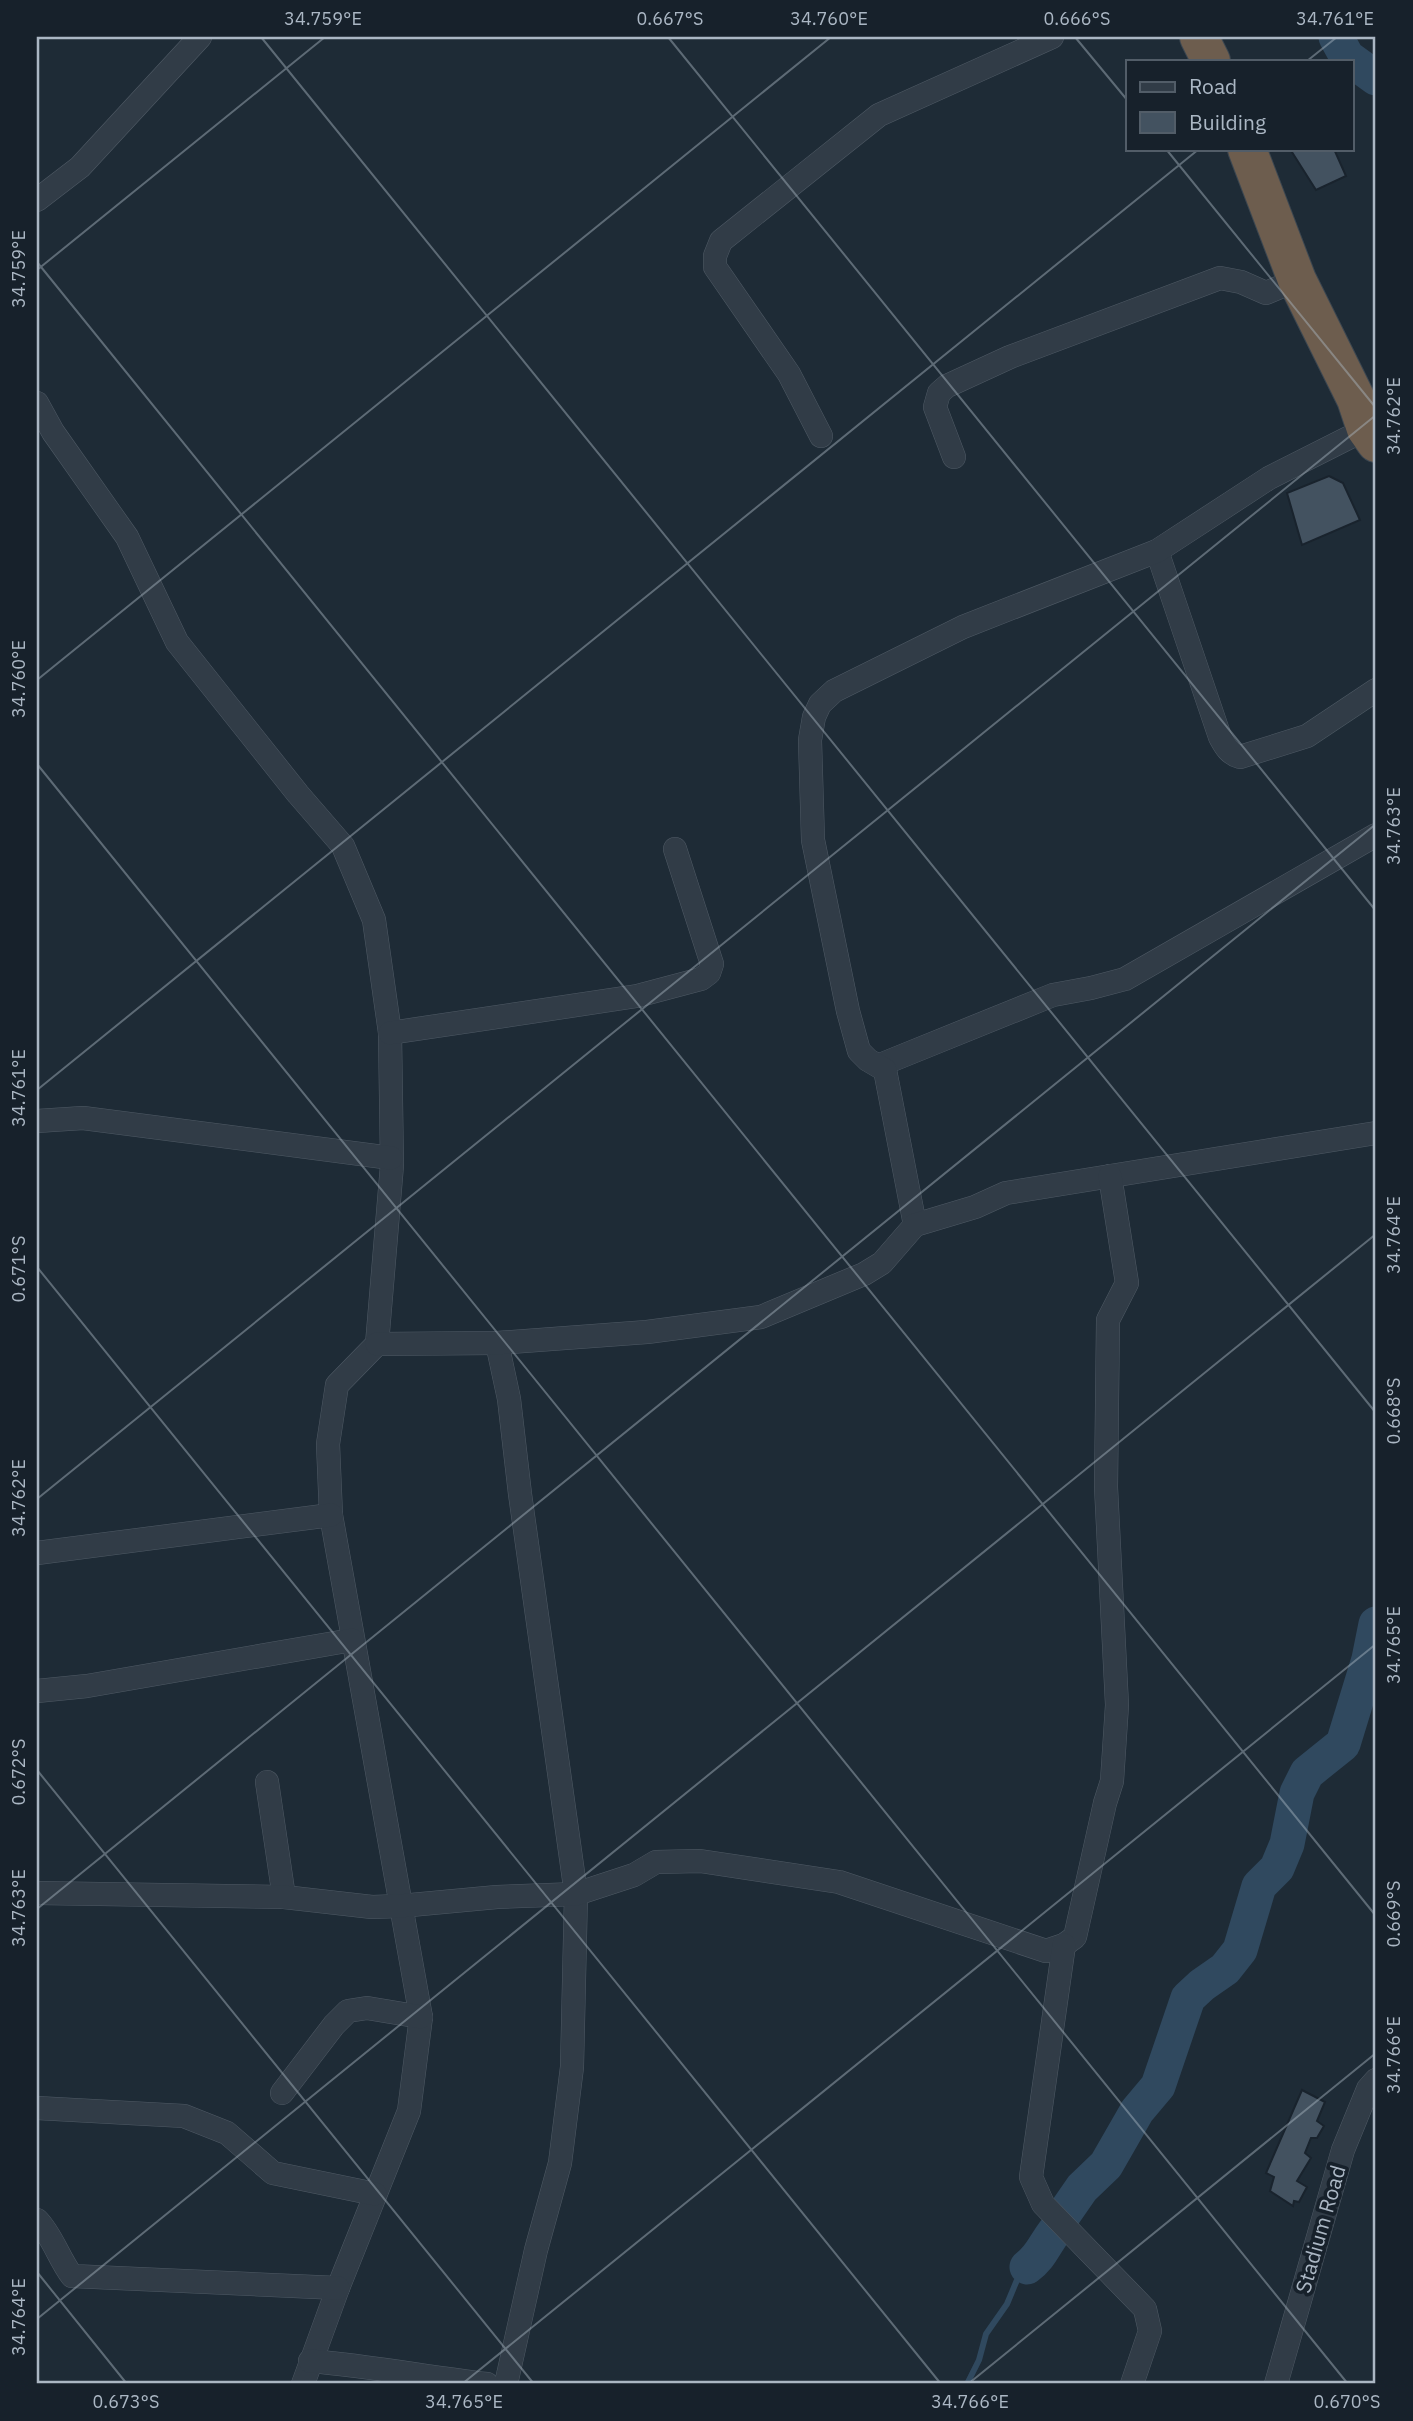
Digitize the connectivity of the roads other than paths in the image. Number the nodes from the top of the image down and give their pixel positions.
1 (200, 37) edge
2 (1052, 37) edge
3 (1199, 37) edge
4 (1210, 60) edge
5 (1247, 150) edge
6 (37, 200) edge
7 (1297, 280) junction
8 (37, 402) edge
9 (821, 436) dead end
10 (1371, 436) edge
11 (954, 457) dead end
12 (1157, 551) junction
13 (1376, 690) edge
14 (1376, 835) edge
15 (675, 849) dead end
16 (390, 1033) junction
17 (880, 1065) junction
18 (37, 1121) edge
19 (1376, 1133) edge
20 (391, 1158) junction
21 (1110, 1176) junction
22 (915, 1225) junction
23 (497, 1343) junction
24 (377, 1344) junction
25 (331, 1515) junction
26 (37, 1553) edge
27 (352, 1640) junction
28 (37, 1691) edge
29 (267, 1782) dead end
30 (37, 1892) edge
31 (576, 1894) junction
32 (284, 1897) junction
33 (400, 1906) junction
34 (1064, 1945) junction
35 (421, 2017) junction
36 (1376, 2080) edge
37 (282, 2093) dead end
38 (37, 2108) edge
39 (375, 2194) junction
40 (37, 2220) edge
41 (338, 2288) junction
42 (310, 2361) junction
43 (303, 2384) edge
44 (487, 2384) edge
45 (506, 2384) edge
46 (1132, 2384) edge
47 (1276, 2384) edge

1 - 6 street
2 - 9 street
3 - 4 highway
5 - 7 highway
7 - 10 highway
7 - 11 street
8 - 16 street
10 - 12 street
12 - 13 street
12 - 17 street
14 - 17 street
15 - 16 street
16 - 20 street
17 - 22 street
18 - 20 street
19 - 21 street
20 - 24 street
21 - 22 street
21 - 34 street
22 - 23 street
23 - 24 street
23 - 31 street
24 - 25 street
25 - 26 street
25 - 27 street
27 - 28 street
27 - 33 street
29 - 32 street
30 - 32 street
31 - 33 street
31 - 34 street
31 - 45 street
32 - 33 street
33 - 35 street
34 - 46 street
35 - 37 street
35 - 39 street
36 - 47 street, Stadium Road
38 - 39 street
39 - 41 street
40 - 41 street
41 - 42 street
42 - 43 street
42 - 44 street

